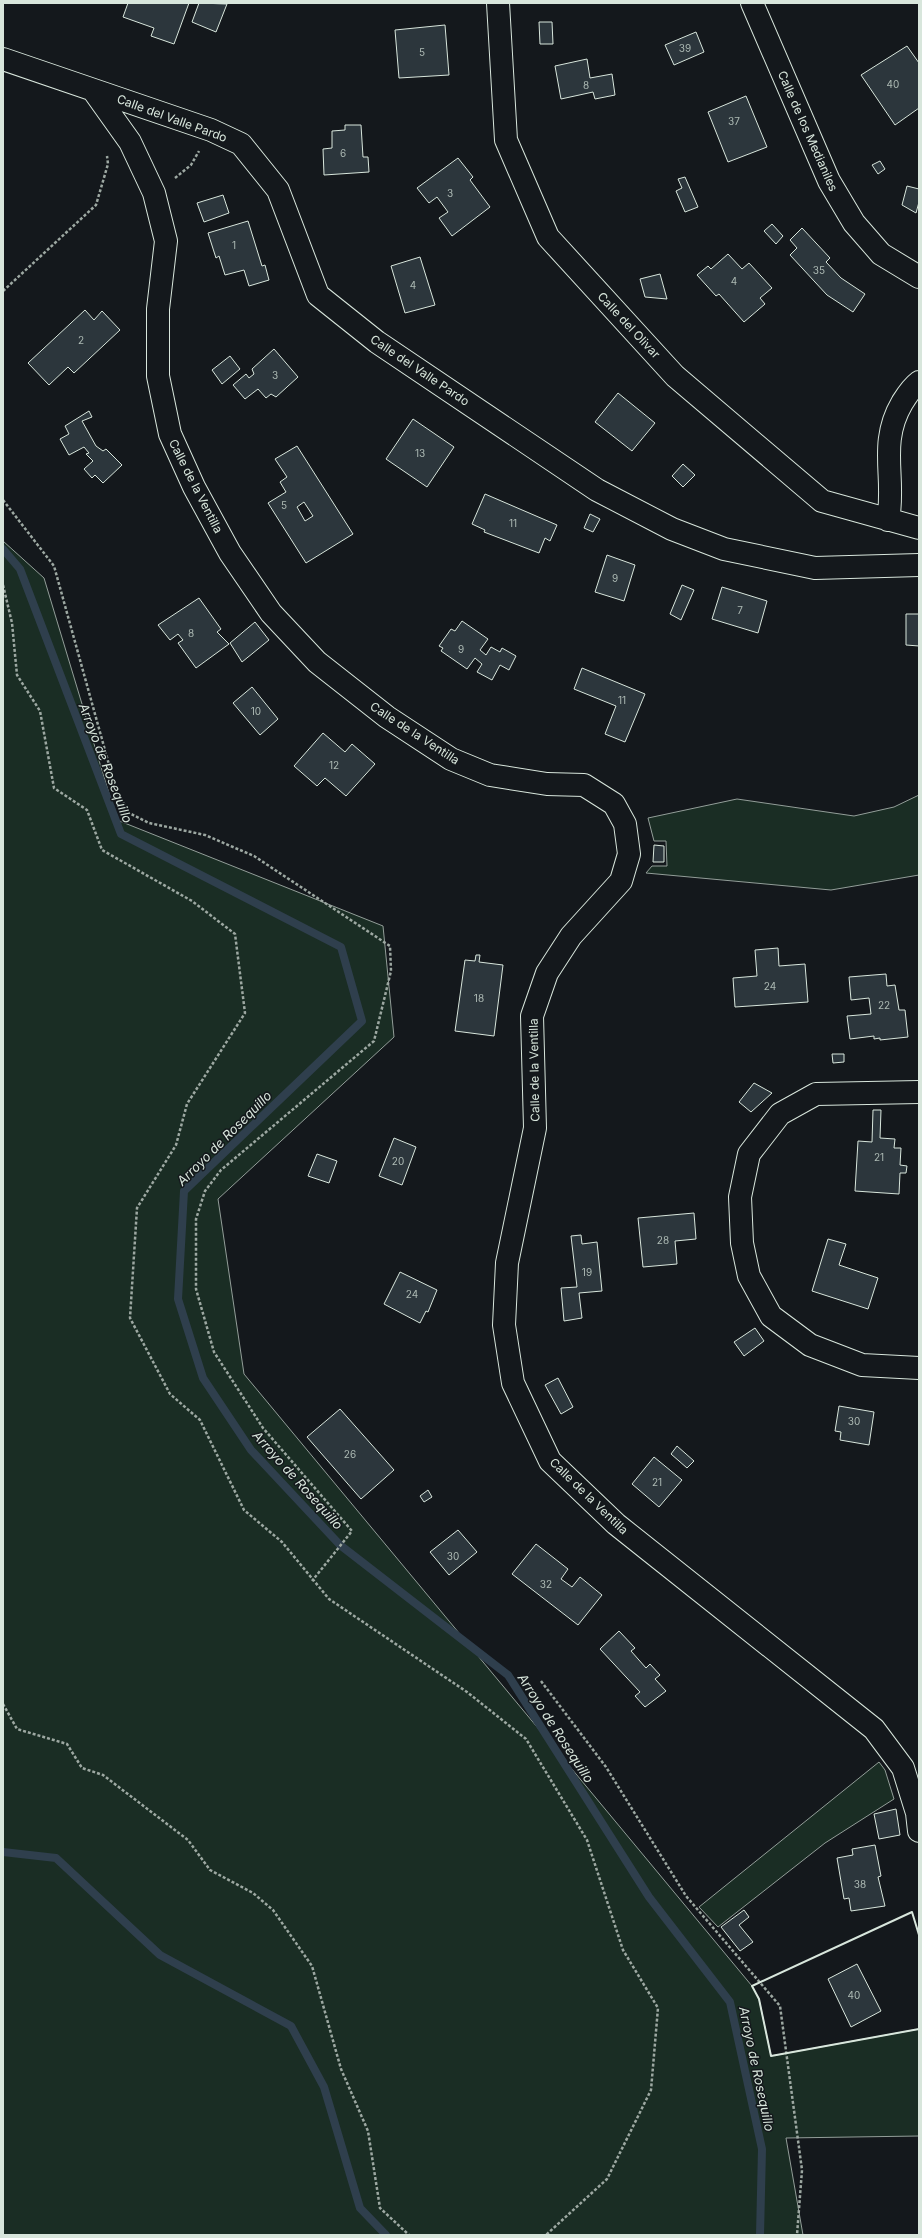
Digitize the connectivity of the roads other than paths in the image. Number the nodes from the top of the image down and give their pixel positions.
1 (498, 3) edge
2 (752, 3) edge
3 (3, 60) edge
4 (93, 90) junction
5 (919, 277) edge
6 (919, 382) edge
7 (888, 520) junction
8 (919, 528) edge
9 (919, 565) edge
10 (919, 1092) edge
11 (919, 1368) edge
12 (919, 1831) edge

1 - 7 street, Calle del Olivar
2 - 5 street, Calle de los Medianiles
3 - 4 street, Calle del Valle Pardo
4 - 9 street, Calle del Valle Pardo
4 - 12 street, Calle de la Ventilla
6 - 7 street
7 - 8 street, Calle del Olivar
10 - 11 street

